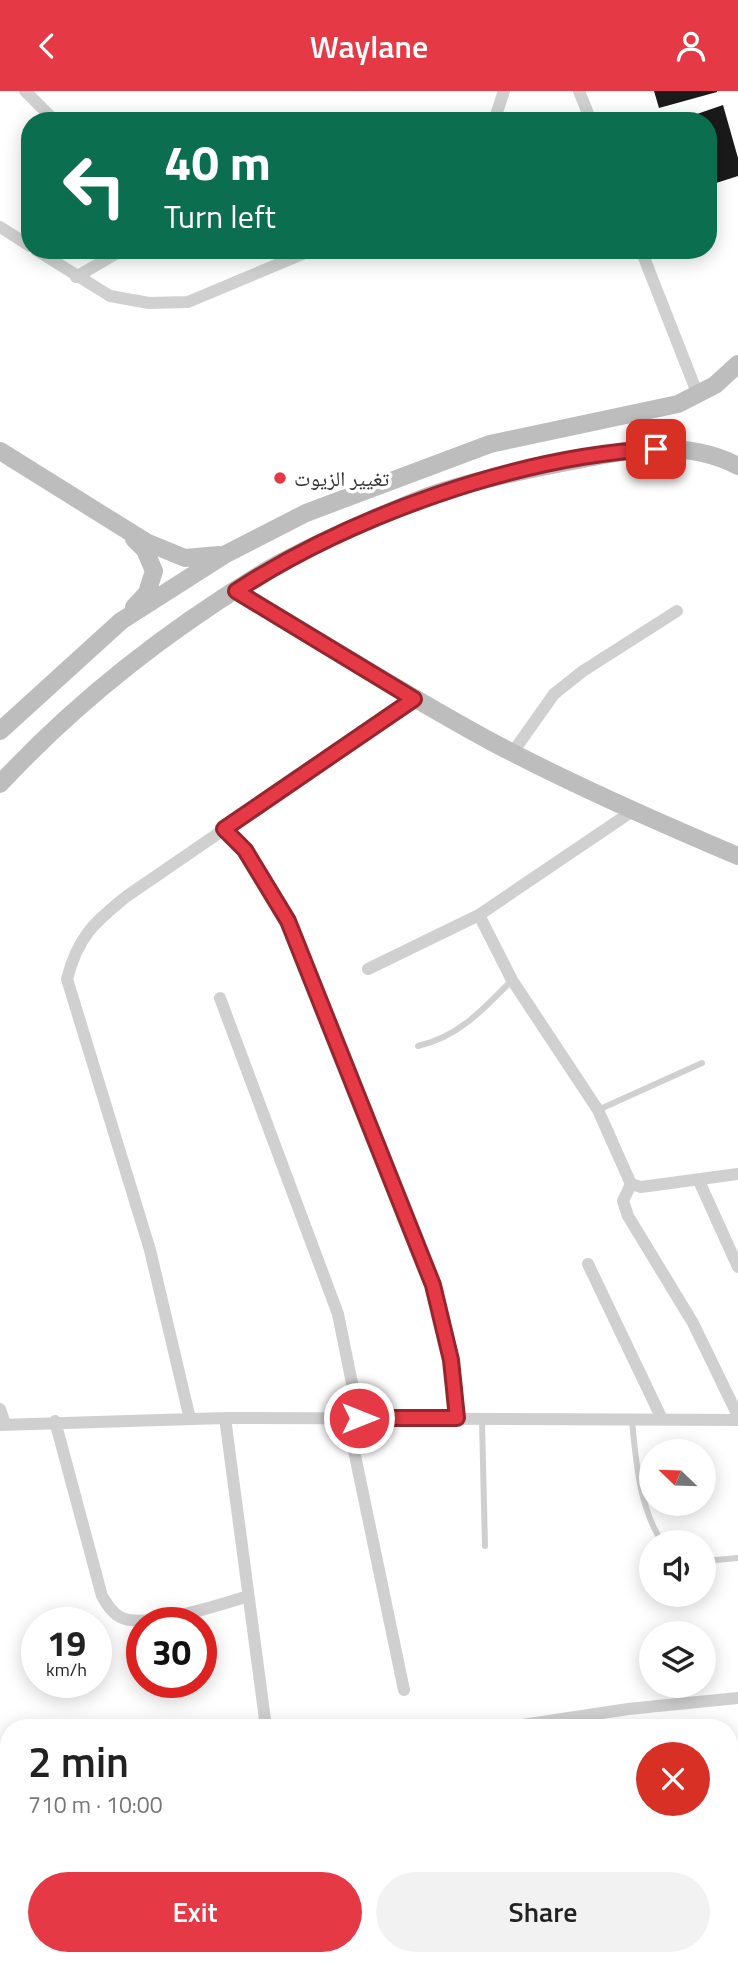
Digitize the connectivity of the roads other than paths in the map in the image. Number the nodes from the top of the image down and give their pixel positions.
1 (25, 91) edge
2 (504, 91) edge
3 (579, 91) edge
4 (46, 112) edge
5 (497, 112) edge
6 (587, 112) edge
7 (0, 227) edge
8 (21, 240) edge
9 (49, 259) edge
10 (107, 259) edge
11 (291, 259) edge
12 (645, 259) edge
13 (76, 277) junction
14 (738, 364) edge
15 (698, 395) junction
16 (0, 451) edge
17 (738, 466) edge
18 (129, 534) junction
19 (226, 554) junction
20 (236, 591) junction
21 (677, 611) dead end
22 (121, 621) junction
23 (414, 699) junction
24 (0, 731) edge
25 (513, 752) junction
26 (0, 783) edge
27 (634, 810) junction
28 (224, 829) junction
29 (738, 856) edge
30 (479, 915) junction
31 (368, 969) dead end
32 (512, 980) junction
33 (220, 998) dead end
34 (418, 1046) dead end
35 (702, 1063) dead end
36 (598, 1109) junction
37 (738, 1174) edge
38 (699, 1181) junction
39 (631, 1184) junction
40 (588, 1264) dead end
41 (738, 1267) edge
42 (0, 1409) edge
43 (225, 1418) junction
44 (359, 1418) junction
45 (457, 1418) junction
46 (738, 1418) edge
47 (190, 1419) junction
48 (662, 1419) junction
49 (55, 1421) junction
50 (482, 1421) junction
51 (632, 1421) junction
52 (3, 1425) edge
53 (654, 1530) edge
54 (485, 1546) dead end
55 (738, 1559) edge
56 (716, 1560) edge
57 (248, 1596) junction
58 (404, 1690) dead end
59 (738, 1698) edge
60 (265, 1719) edge
61 (566, 1719) edge

1 - 4 street
2 - 5 street
3 - 6 street
7 - 8 street
9 - 13 street
10 - 13 street
11 - 13 street
12 - 15 street
14 - 15 main road
15 - 19 main road
16 - 18 main road
17 - 20 main road
18 - 19 main road
18 - 22 main road
19 - 22 main road
20 - 23 main road
20 - 26 main road
21 - 25 street
22 - 24 main road
23 - 25 main road
23 - 28 street
25 - 27 main road
27 - 29 main road
27 - 30 street
28 - 45 street
28 - 47 street
30 - 31 street
30 - 32 street
32 - 34 lane
32 - 36 street
33 - 44 street
35 - 36 lane
36 - 39 street
37 - 38 street
38 - 39 street
38 - 41 street
39 - 46 street
40 - 48 street
42 - 52 street
43 - 44 street
43 - 47 street
43 - 57 street
44 - 45 street
44 - 58 street
45 - 50 street
46 - 48 street
47 - 49 street
48 - 51 street
49 - 52 street
49 - 57 street
50 - 51 street
50 - 54 lane
51 - 53 lane
55 - 56 lane
57 - 60 street
59 - 61 street

